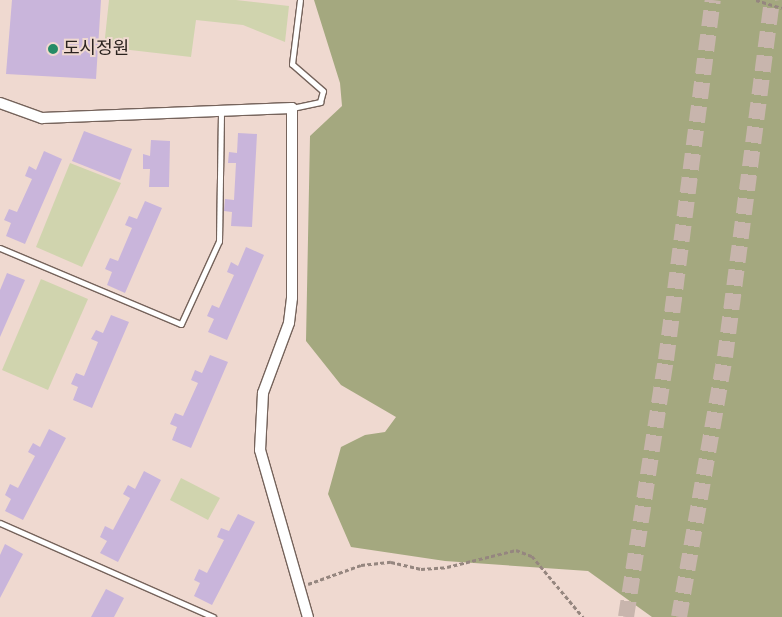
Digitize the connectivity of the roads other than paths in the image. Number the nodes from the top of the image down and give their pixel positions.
1 (300, 0) edge
2 (0, 103) edge
3 (292, 108) junction
4 (221, 111) junction
5 (0, 248) edge
6 (0, 523) edge
7 (213, 617) edge
8 (308, 617) edge

1 - 3 lane
2 - 4 street
3 - 4 street
3 - 8 street
4 - 5 lane
6 - 7 lane

